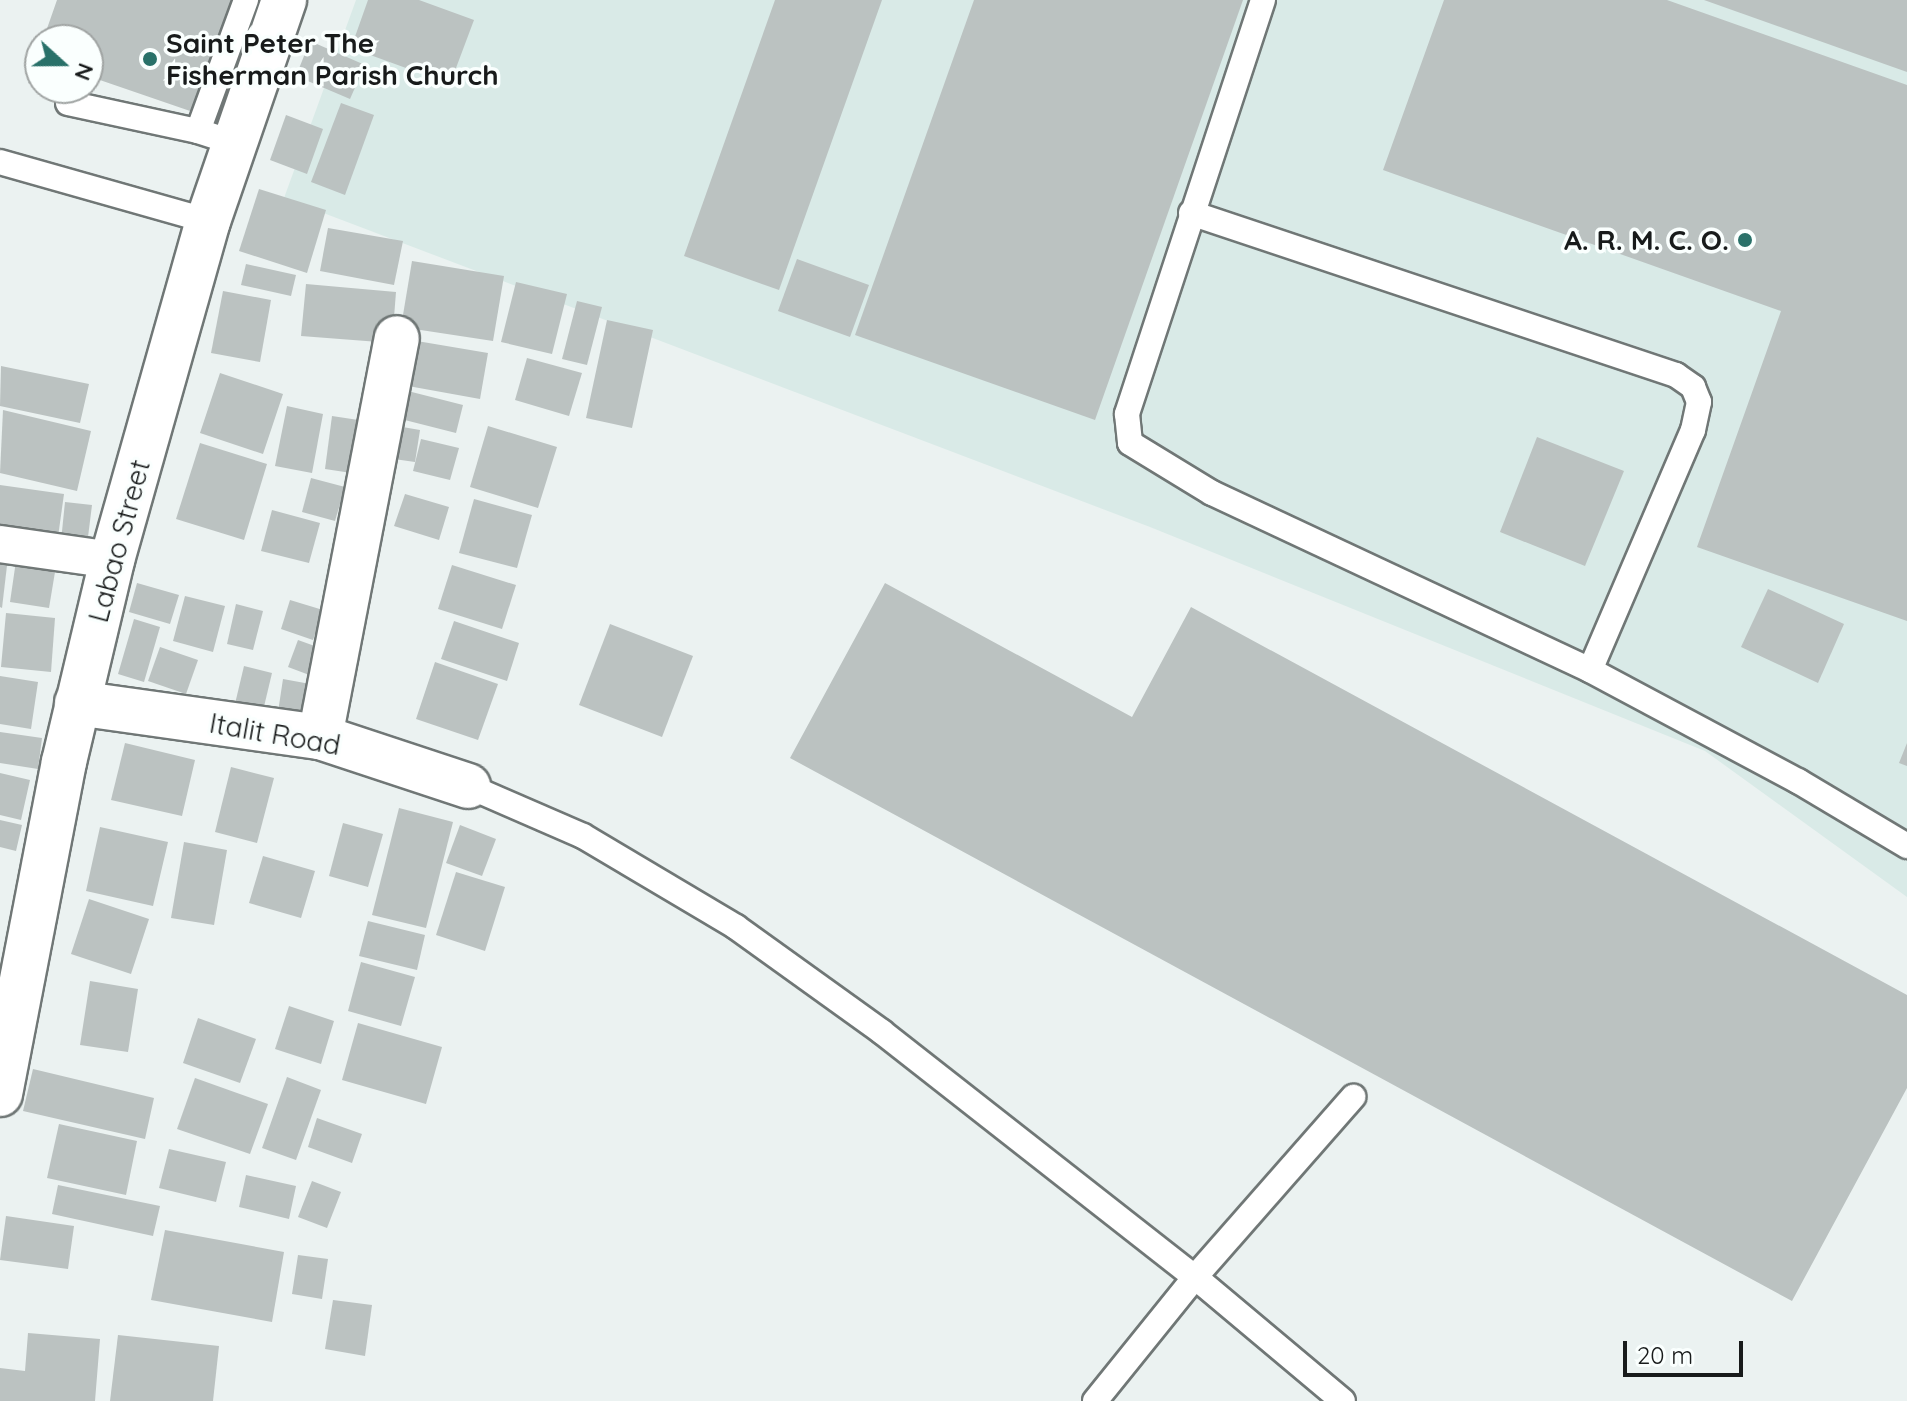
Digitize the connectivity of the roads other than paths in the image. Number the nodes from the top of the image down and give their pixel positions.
1 (246, 0) edge
2 (284, 0) edge
3 (1263, 0) edge
4 (72, 104) edge
5 (216, 137) junction
6 (0, 162) edge
7 (1191, 213) junction
8 (208, 221) junction
9 (397, 338) dead end
10 (0, 544) edge
11 (112, 560) junction
12 (1590, 670) junction
13 (77, 703) junction
14 (320, 737) junction
15 (468, 786) joint
16 (1907, 846) edge
17 (0, 1094) edge
18 (1353, 1097) dead end
19 (1195, 1277) junction
20 (1095, 1401) edge
21 (1343, 1401) edge

1 - 5 lane
2 - 5 main road, Labao Street
3 - 7 lane
4 - 5 lane
5 - 8 main road, Labao Street
6 - 8 lane
7 - 12 lane
7 - 12 lane
8 - 11 main road, Labao Street
9 - 14 main road
10 - 11 street
11 - 13 main road, Labao Street
12 - 16 lane
13 - 14 main road, Italit Road
13 - 17 main road, Labao Street
14 - 15 main road, Italit Road
15 - 19 lane
18 - 19 lane
19 - 20 lane
19 - 21 lane

